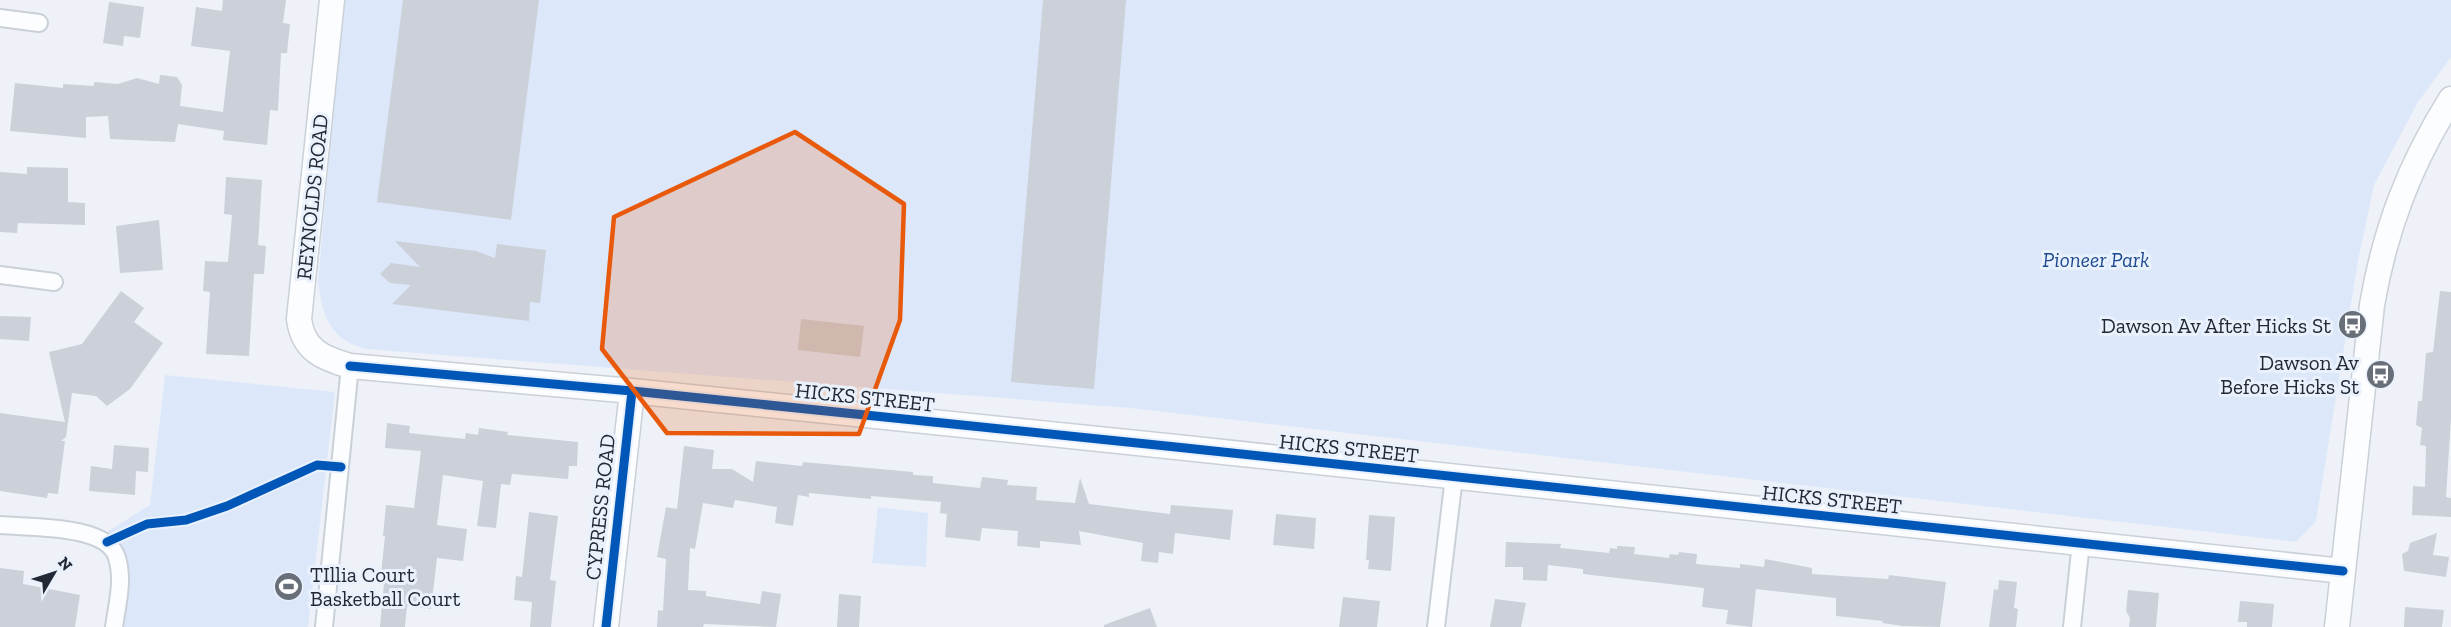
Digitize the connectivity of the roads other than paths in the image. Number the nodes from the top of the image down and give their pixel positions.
1 (332, 0) edge
2 (0, 18) edge
3 (39, 23) dead end
4 (2451, 99) edge
5 (0, 275) edge
6 (54, 282) dead end
7 (350, 366) junction
8 (632, 391) junction
9 (1454, 477) junction
10 (0, 525) edge
11 (2081, 542) junction
12 (2343, 571) junction
13 (114, 627) edge
14 (324, 627) edge
15 (606, 627) edge
16 (1436, 627) edge
17 (2072, 627) edge
18 (2337, 627) edge

1 - 7 street, REYNOLDS ROAD
2 - 3 street
4 - 12 street
5 - 6 street
7 - 8 street, HICKS STREET
7 - 14 street
8 - 9 street, HICKS STREET
8 - 15 street, CYPRESS ROAD
9 - 11 street, HICKS STREET
9 - 16 street
10 - 13 street
11 - 12 street, HICKS STREET
11 - 17 street
12 - 18 street

